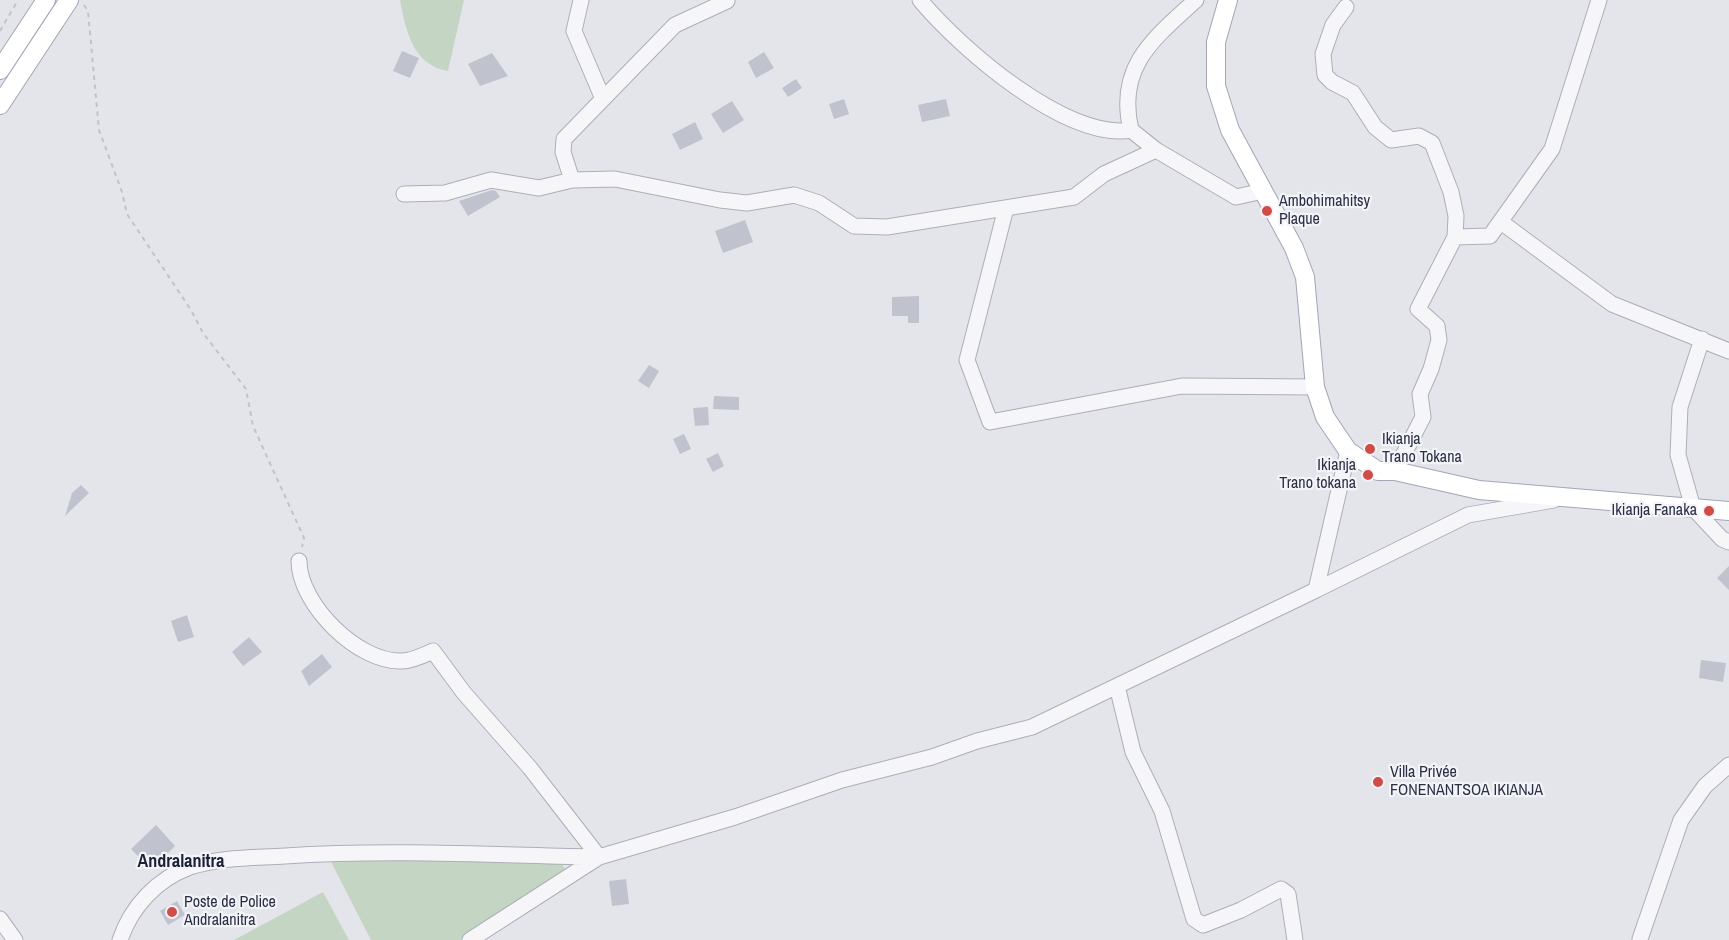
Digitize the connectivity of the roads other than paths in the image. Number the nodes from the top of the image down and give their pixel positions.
1 (46, 0) edge
2 (69, 0) edge
3 (581, 0) edge
4 (920, 0) edge
5 (1196, 0) edge
6 (1228, 0) edge
7 (1599, 0) edge
8 (727, 1) edge
9 (1346, 7) dead end
10 (0, 70) edge
11 (603, 99) junction
12 (0, 105) edge
13 (1131, 130) junction
14 (1156, 150) junction
15 (572, 180) junction
16 (1263, 191) junction
17 (404, 194) dead end
18 (1006, 208) junction
19 (1501, 222) junction
20 (1455, 237) junction
21 (1701, 339) junction
22 (1729, 351) edge
23 (1315, 387) junction
24 (1348, 450) junction
25 (1395, 471) junction
26 (1572, 497) junction
27 (1693, 508) junction
28 (1729, 511) edge
29 (1729, 542) edge
30 (298, 561) road end
31 (1316, 590) junction
32 (1117, 686) junction
33 (1729, 765) edge
34 (599, 857) junction
35 (0, 919) edge
36 (1640, 939) edge
37 (15, 940) edge
38 (120, 940) edge
39 (470, 940) edge
40 (1295, 940) edge

1 - 10 main road
2 - 12 main road
3 - 11 street
4 - 13 street
5 - 13 street
6 - 16 main road
7 - 19 street
8 - 11 street
9 - 20 street
11 - 15 street
13 - 14 street
14 - 16 street
14 - 18 street
15 - 17 street
15 - 18 street
16 - 23 main road
18 - 23 street
19 - 20 street
19 - 21 street
20 - 25 street
21 - 22 street
21 - 27 street
23 - 24 main road
24 - 25 main road
24 - 31 street
25 - 26 main road
26 - 27 main road
26 - 31 street
27 - 28 main road
27 - 29 street
30 - 34 street
31 - 32 street
32 - 34 street
32 - 40 street
33 - 36 street
34 - 38 street
34 - 39 street
35 - 37 street

